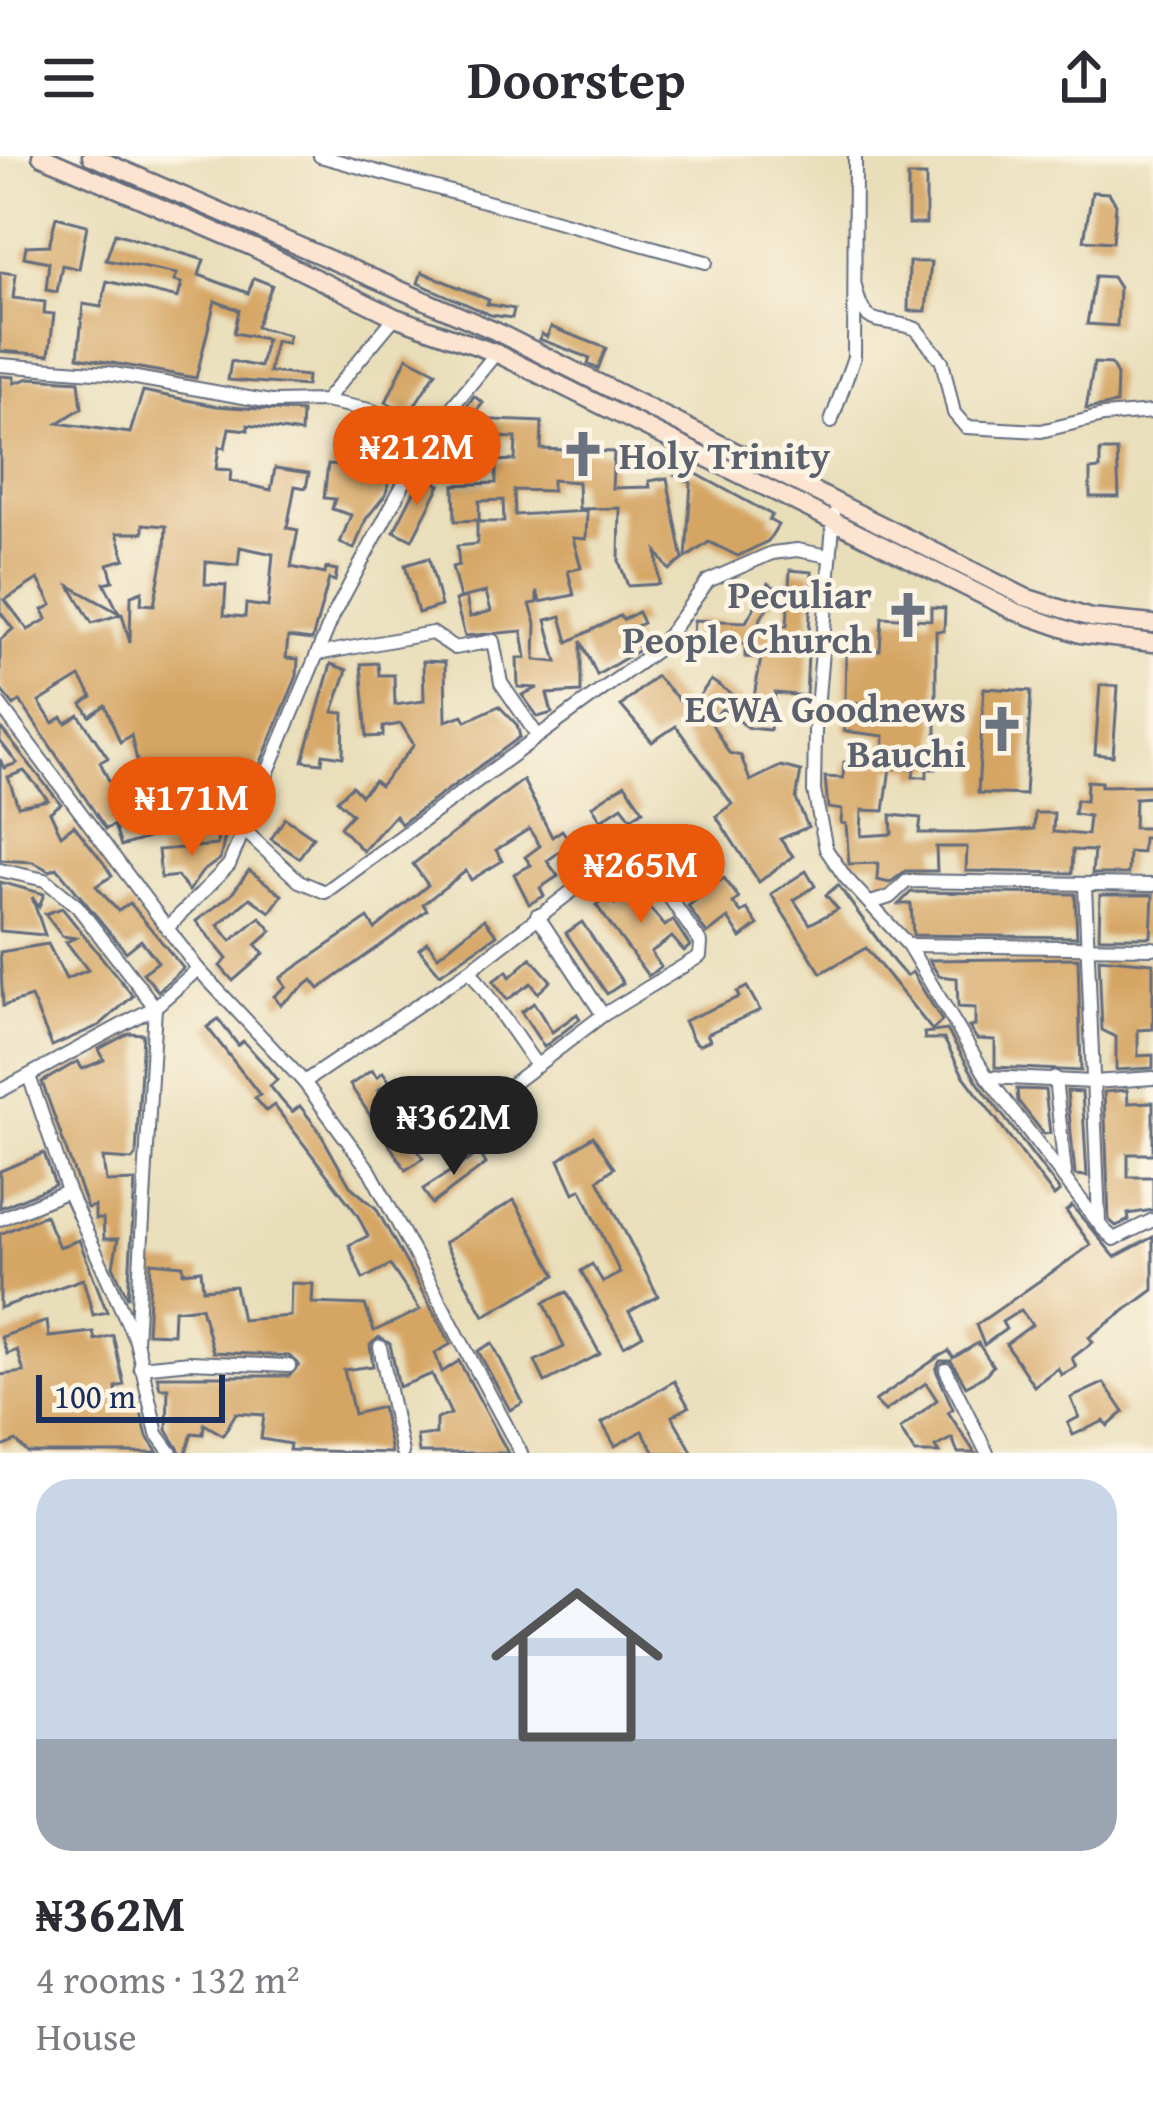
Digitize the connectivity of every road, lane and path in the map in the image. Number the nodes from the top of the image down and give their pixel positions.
1 (40, 156) edge
2 (91, 156) edge
3 (320, 156) edge
4 (855, 156) edge
5 (706, 262) dead end
6 (855, 286) junction
7 (395, 317) junction
8 (496, 353) junction
9 (0, 365) edge
10 (325, 400) junction
11 (1153, 412) edge
12 (831, 422) dead end
13 (430, 434) junction
14 (835, 509) junction
15 (829, 556) junction
16 (1153, 624) edge
17 (1153, 643) edge
18 (317, 654) junction
19 (0, 705) edge
20 (538, 735) junction
21 (246, 832) junction
22 (0, 870) edge
23 (1153, 885) edge
24 (1085, 886) junction
25 (874, 902) junction
26 (537, 915) junction
27 (167, 928) junction
28 (908, 945) junction
29 (1153, 949) edge
30 (1087, 950) junction
31 (197, 969) junction
32 (470, 970) junction
33 (155, 1007) junction
34 (603, 1016) junction
35 (537, 1066) junction
36 (28, 1076) junction
37 (987, 1077) junction
38 (1055, 1078) junction
39 (1153, 1078) edge
40 (304, 1082) junction
41 (1093, 1082) junction
42 (0, 1091) edge
43 (473, 1114) dead end
44 (1065, 1175) junction
45 (68, 1191) junction
46 (0, 1219) edge
47 (1100, 1220) junction
48 (1153, 1220) edge
49 (136, 1341) junction
50 (380, 1348) dead end
51 (140, 1366) junction
52 (289, 1366) dead end
53 (946, 1370) dead end
54 (171, 1453) edge
55 (402, 1453) edge
56 (520, 1453) edge
57 (987, 1453) edge

1 - 7 street
2 - 14 street
3 - 5 street
4 - 6 street
6 - 11 street
6 - 12 street
7 - 8 street
7 - 10 street
8 - 13 street
8 - 14 street
9 - 10 street
10 - 13 street
13 - 18 street
14 - 15 street
14 - 16 street
14 - 17 street
15 - 20 street
15 - 25 street
18 - 20 street
18 - 21 street
19 - 27 street
20 - 21 street
21 - 27 street
22 - 33 street
23 - 24 street
24 - 25 street
24 - 30 street
25 - 28 street
26 - 32 street
26 - 34 street
26 - 34 street
27 - 31 street
28 - 30 street
28 - 37 street
29 - 30 street
30 - 41 street
31 - 33 street
31 - 40 street
32 - 35 street
32 - 40 street
33 - 36 street
33 - 49 street
34 - 35 street
35 - 43 street
36 - 42 street
36 - 45 street
37 - 38 street
37 - 44 street
38 - 41 street
38 - 44 street
39 - 41 street
40 - 56 street
41 - 47 street
44 - 47 street
45 - 46 street
45 - 49 street
47 - 48 street
49 - 51 street
50 - 55 street
51 - 52 street
51 - 54 street
53 - 57 street

